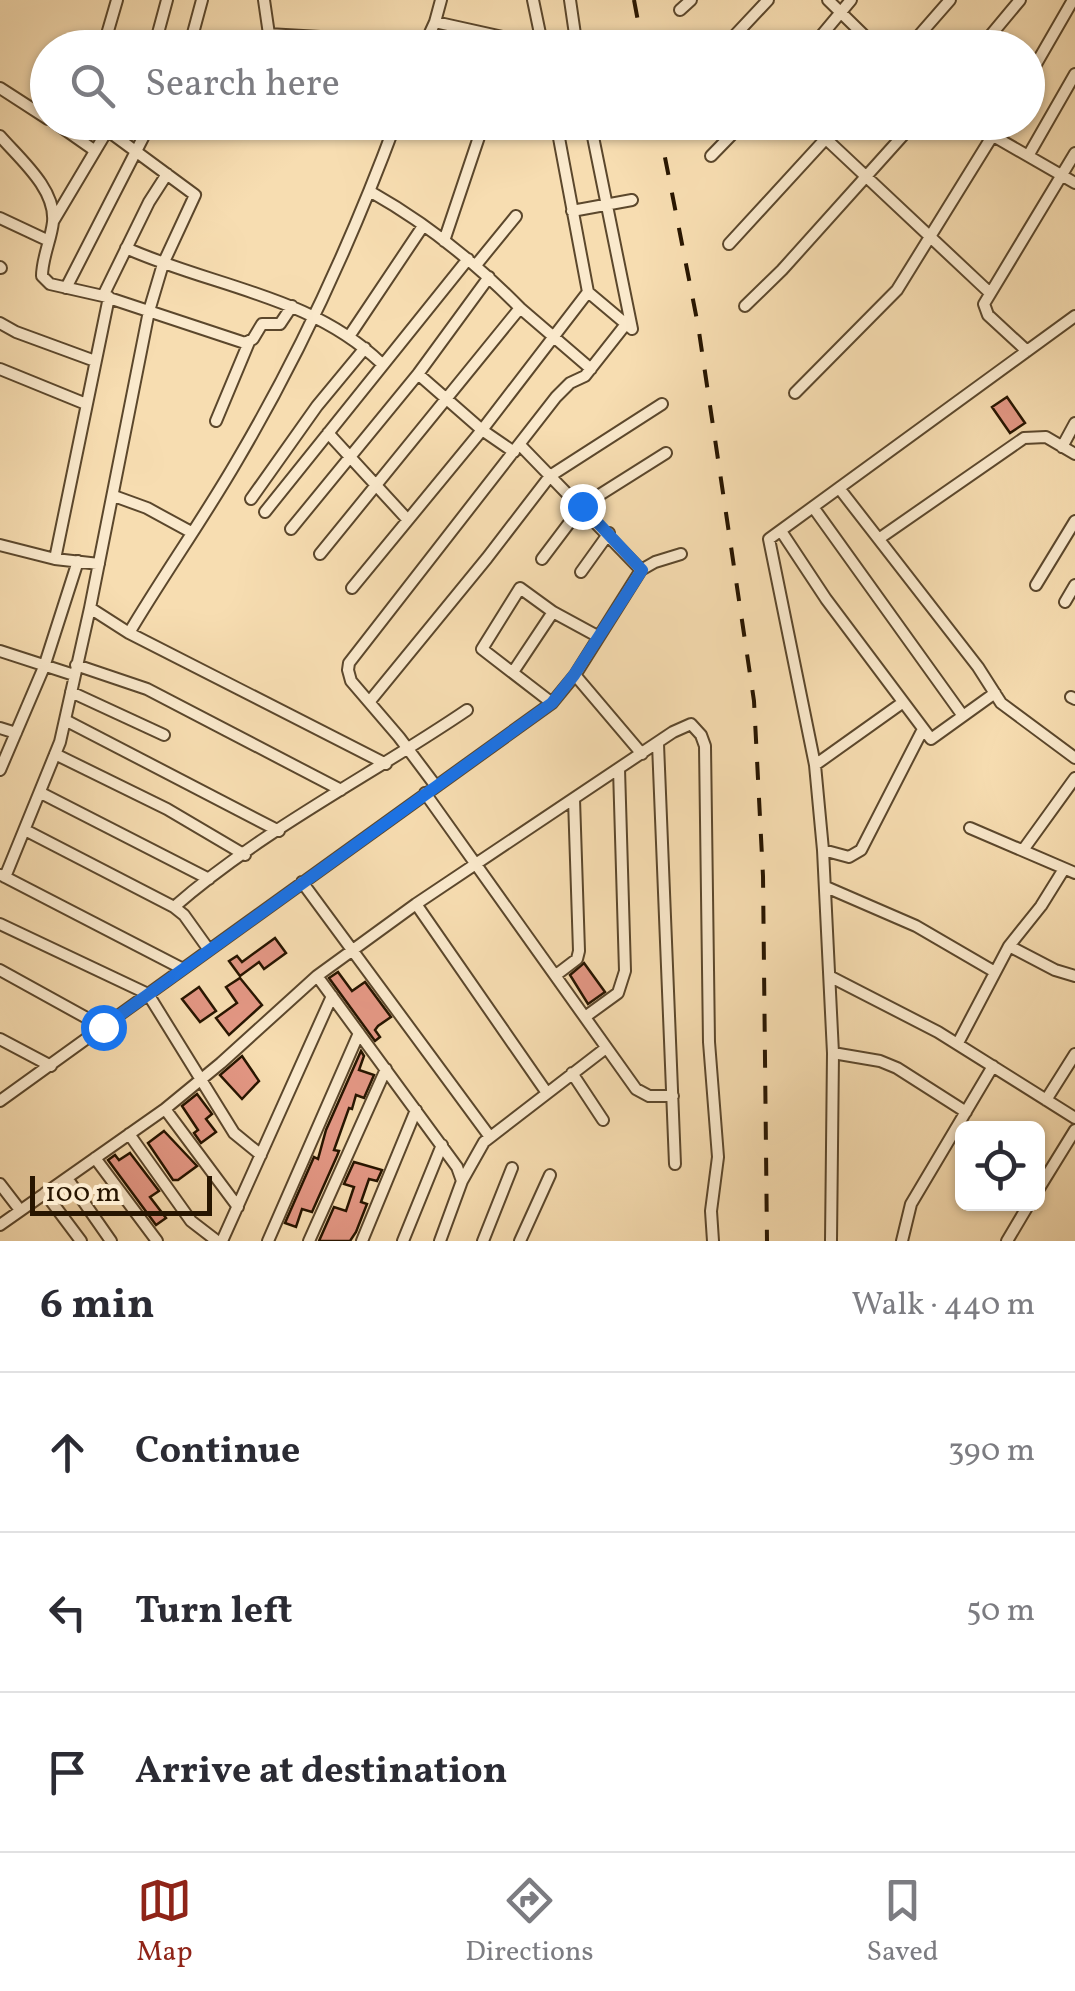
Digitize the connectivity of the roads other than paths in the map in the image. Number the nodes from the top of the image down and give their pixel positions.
1 (117, 0) edge
2 (167, 0) edge
3 (202, 0) edge
4 (264, 0) edge
5 (440, 0) edge
6 (533, 0) edge
7 (570, 0) edge
8 (691, 0) edge
9 (768, 0) edge
10 (828, 0) edge
11 (851, 0) edge
12 (950, 0) edge
13 (1020, 0) edge
14 (1074, 0) edge
15 (680, 10) dead end
16 (839, 13) junction
17 (435, 22) junction
18 (109, 30) edge
19 (159, 30) edge
20 (194, 30) edge
21 (268, 30) edge
22 (431, 30) edge
23 (470, 30) edge
24 (539, 30) edge
25 (574, 30) edge
26 (739, 30) edge
27 (825, 30) edge
28 (857, 30) edge
29 (924, 30) edge
30 (995, 30) edge
31 (1045, 49) edge
32 (1075, 74) edge
33 (0, 88) edge
34 (30, 106) edge
35 (1045, 126) edge
36 (0, 136) edge
37 (80, 140) edge
38 (101, 140) edge
39 (120, 140) edge
40 (142, 140) edge
41 (389, 140) edge
42 (478, 140) edge
43 (560, 140) edge
44 (593, 140) edge
45 (727, 140) edge
46 (899, 140) edge
47 (991, 140) edge
48 (996, 140) edge
49 (1037, 140) edge
50 (825, 141) joint
51 (94, 150) junction
52 (136, 152) junction
53 (1075, 152) edge
54 (711, 156) dead end
55 (1028, 156) junction
56 (166, 174) junction
57 (1062, 175) junction
58 (864, 178) junction
59 (1075, 183) edge
60 (370, 192) junction
61 (632, 200) dead end
62 (604, 205) junction
63 (572, 210) junction
64 (516, 216) dead end
65 (0, 218) edge
66 (52, 224) junction
67 (424, 226) junction
68 (932, 239) junction
69 (49, 241) junction
70 (444, 241) junction
71 (729, 244) dead end
72 (126, 248) junction
73 (472, 262) junction
74 (163, 264) junction
75 (490, 277) junction
76 (66, 288) junction
77 (588, 292) junction
78 (990, 293) junction
79 (106, 296) junction
80 (292, 306) junction
81 (745, 306) dead end
82 (520, 308) junction
83 (149, 310) junction
84 (313, 315) junction
85 (1075, 316) edge
86 (0, 323) edge
87 (626, 324) junction
88 (350, 335) junction
89 (553, 336) junction
90 (249, 342) junction
91 (365, 348) junction
92 (1026, 351) junction
93 (94, 360) junction
94 (382, 363) junction
95 (0, 369) edge
96 (592, 369) junction
97 (418, 374) junction
98 (795, 393) dead end
99 (448, 401) junction
100 (86, 404) junction
101 (662, 404) dead end
102 (216, 421) dead end
103 (1075, 423) edge
104 (482, 430) junction
105 (328, 433) junction
106 (1062, 447) junction
107 (518, 448) junction
108 (666, 454) dead end
109 (1075, 454) edge
110 (350, 457) junction
111 (550, 476) junction
112 (378, 486) junction
113 (838, 488) junction
114 (114, 496) junction
115 (251, 499) dead end
116 (582, 506) junction
117 (813, 508) junction
118 (264, 512) dead end
119 (407, 518) junction
120 (1075, 520) edge
121 (291, 530) dead end
122 (781, 531) junction
123 (190, 532) junction
124 (608, 533) junction
125 (880, 538) junction
126 (0, 545) edge
127 (320, 554) dead end
128 (681, 554) dead end
129 (55, 558) junction
130 (542, 559) dead end
131 (78, 561) junction
132 (99, 564) junction
133 (642, 570) junction
134 (581, 572) dead end
135 (1075, 584) edge
136 (1036, 585) dead end
137 (352, 588) dead end
138 (1065, 602) dead end
139 (90, 608) junction
140 (553, 612) junction
141 (129, 633) junction
142 (599, 637) junction
143 (0, 652) edge
144 (44, 667) junction
145 (75, 670) junction
146 (513, 672) junction
147 (574, 675) junction
148 (71, 692) junction
149 (995, 693) junction
150 (370, 701) junction
151 (552, 703) junction
152 (902, 703) junction
153 (467, 710) dead end
154 (963, 716) junction
155 (65, 720) junction
156 (0, 728) edge
157 (922, 731) junction
158 (16, 733) junction
159 (164, 735) dead end
160 (658, 744) junction
161 (408, 750) junction
162 (55, 754) junction
163 (642, 754) junction
164 (1075, 758) edge
165 (386, 764) junction
166 (815, 765) junction
167 (619, 768) junction
168 (0, 770) edge
169 (1075, 778) edge
170 (430, 789) junction
171 (342, 790) junction
172 (41, 793) junction
173 (574, 799) junction
174 (970, 828) dead end
175 (25, 830) junction
176 (278, 831) junction
177 (823, 850) junction
178 (1023, 850) junction
179 (245, 854) junction
180 (476, 863) junction
181 (1070, 871) edge
182 (2, 876) edge
183 (209, 879) junction
184 (302, 882) junction
185 (826, 887) junction
186 (416, 904) junction
187 (174, 907) junction
188 (0, 924) edge
189 (1009, 946) junction
190 (209, 950) junction
191 (351, 952) junction
192 (183, 969) junction
193 (0, 970) edge
194 (995, 972) junction
195 (556, 975) junction
196 (317, 976) junction
197 (1075, 976) edge
198 (831, 977) junction
199 (148, 994) junction
200 (332, 996) junction
201 (585, 1017) junction
202 (103, 1027) junction
203 (359, 1032) junction
204 (0, 1039) edge
205 (958, 1043) junction
206 (606, 1048) junction
207 (833, 1053) junction
208 (1075, 1054) edge
209 (51, 1066) junction
210 (993, 1066) junction
211 (386, 1069) junction
212 (572, 1074) junction
213 (202, 1080) junction
214 (547, 1093) junction
215 (673, 1096) junction
216 (1046, 1100) junction
217 (0, 1101) edge
218 (165, 1109) junction
219 (416, 1110) junction
220 (966, 1112) junction
221 (1075, 1118) edge
222 (603, 1120) dead end
223 (1075, 1130) edge
224 (129, 1134) junction
225 (490, 1137) junction
226 (442, 1145) junction
227 (261, 1155) junction
228 (95, 1158) junction
229 (675, 1164) dead end
230 (512, 1168) dead end
231 (550, 1175) dead end
232 (67, 1178) junction
233 (1045, 1179) edge
234 (462, 1180) junction
235 (0, 1184) edge
236 (46, 1193) junction
237 (238, 1208) junction
238 (20, 1210) junction
239 (1025, 1211) edge
240 (0, 1225) edge
241 (198, 1237) edge
242 (81, 1241) edge
243 (111, 1241) edge
244 (157, 1241) edge
245 (219, 1241) edge
246 (268, 1241) edge
247 (310, 1241) edge
248 (362, 1241) edge
249 (403, 1241) edge
250 (440, 1241) edge
251 (483, 1241) edge
252 (520, 1241) edge
253 (713, 1241) edge
254 (831, 1241) edge
255 (902, 1241) edge
256 (1008, 1241) edge

1 - 18 street
2 - 19 street
3 - 20 street
4 - 21 street
5 - 17 street
6 - 24 street
7 - 25 street
8 - 15 street
9 - 26 street
10 - 16 street
11 - 16 street
12 - 29 street
13 - 30 street
14 - 31 street
16 - 27 street
16 - 28 street
17 - 22 street
17 - 23 street
32 - 35 street
33 - 34 street
36 - 66 street
37 - 51 street
38 - 51 street
39 - 52 street
40 - 52 street
41 - 60 street
42 - 70 street
43 - 63 street
44 - 62 street
45 - 54 street
46 - 58 street
47 - 68 street
48 - 55 street
49 - 55 street
50 - 58 street
50 - 71 street
51 - 66 street
52 - 56 street
52 - 76 street
53 - 57 street
55 - 57 street
56 - 72 street
56 - 74 street
57 - 59 street
57 - 78 street
58 - 68 street
58 - 81 street
60 - 67 street
60 - 84 street
61 - 62 street
62 - 63 street
62 - 87 street
63 - 77 street
64 - 73 street
65 - 69 street
66 - 69 street
67 - 70 street
67 - 88 street
68 - 78 street
68 - 98 street
69 - 76 street
70 - 73 street
72 - 74 street
72 - 79 street
73 - 75 street
73 - 94 street
74 - 80 street
74 - 83 street
75 - 82 street
75 - 97 street
76 - 79 street
77 - 87 street
77 - 89 street
78 - 92 street
79 - 83 street
79 - 93 street
80 - 84 street
80 - 90 street
82 - 89 street
82 - 99 street
83 - 90 street
83 - 114 street
84 - 88 street
84 - 123 street
85 - 92 street
86 - 93 street
87 - 96 street
88 - 91 street
89 - 96 street
89 - 104 street
90 - 102 street
91 - 94 street
91 - 115 street
92 - 113 street
93 - 100 street
94 - 105 street
95 - 100 street
96 - 107 street
97 - 99 street
97 - 110 street
99 - 104 street
99 - 112 street
100 - 129 street
101 - 111 street
103 - 106 street
104 - 107 street
104 - 119 street
105 - 110 street
105 - 118 street
106 - 109 street
106 - 125 street
107 - 111 street
107 - 150 street
108 - 116 street
110 - 112 street
110 - 121 street
111 - 116 street
111 - 150 street
112 - 119 street
112 - 127 street
113 - 117 street
113 - 125 street
114 - 123 street
114 - 132 street
116 - 124 street
116 - 130 street
117 - 122 street
117 - 154 street
119 - 137 street
120 - 136 street
122 - 152 street
122 - 166 street
123 - 141 street
124 - 133 street
124 - 134 street
125 - 149 street
126 - 129 street
128 - 133 street
129 - 131 street
131 - 132 street
131 - 144 street
132 - 139 street
133 - 142 street
135 - 138 street
139 - 141 street
139 - 145 street
140 - 142 street
140 - 146 street
140 - 146 street
141 - 165 street
142 - 147 street
143 - 144 street
144 - 145 street
144 - 158 street
145 - 148 street
145 - 171 street
146 - 151 street
147 - 151 street
147 - 163 street
148 - 155 street
148 - 159 street
149 - 154 street
149 - 164 street
150 - 161 street
151 - 170 street
152 - 157 street
152 - 166 street
153 - 161 street
154 - 157 street
155 - 162 street
155 - 176 street
156 - 158 street
157 - 177 street
158 - 168 street
160 - 163 street
160 - 215 street
160 - 253 street
161 - 165 street
161 - 170 street
162 - 172 street
162 - 179 street
163 - 167 street
165 - 171 street
166 - 177 street
167 - 173 street
167 - 201 street
169 - 178 street
170 - 180 street
170 - 184 street
171 - 176 street
172 - 175 street
172 - 183 street
173 - 180 street
173 - 195 street
174 - 178 street
175 - 182 street
175 - 187 street
176 - 179 street
177 - 185 street
178 - 181 street
179 - 183 street
180 - 186 street
180 - 195 street
181 - 189 street
182 - 192 street
183 - 187 street
184 - 190 street
184 - 191 street
185 - 194 street
185 - 198 street
186 - 191 street
186 - 214 street
187 - 190 street
188 - 199 street
189 - 194 street
189 - 197 street
190 - 192 street
191 - 196 street
191 - 225 street
192 - 199 street
193 - 202 street
194 - 205 street
195 - 201 street
196 - 200 street
196 - 213 street
198 - 205 street
198 - 207 street
199 - 202 street
199 - 213 street
200 - 203 street
200 - 227 street
201 - 206 street
202 - 209 street
203 - 211 street
203 - 246 street
204 - 209 street
205 - 210 street
206 - 212 street
206 - 215 street
207 - 220 street
207 - 254 street
208 - 216 street
209 - 217 street
210 - 216 street
210 - 220 street
211 - 219 street
211 - 247 street
212 - 214 street
212 - 222 street
213 - 218 street
213 - 227 street
214 - 225 street
215 - 229 street
216 - 221 street
218 - 224 street
218 - 237 street
219 - 226 street
219 - 248 street
220 - 255 street
223 - 233 street
224 - 228 street
224 - 241 street
225 - 234 street
226 - 234 street
226 - 249 street
227 - 237 street
228 - 232 street
228 - 244 street
230 - 251 street
231 - 252 street
232 - 236 street
232 - 243 street
234 - 250 street
235 - 238 street
236 - 238 street
236 - 242 street
237 - 245 street
238 - 240 street
239 - 256 street
241 - 245 street

